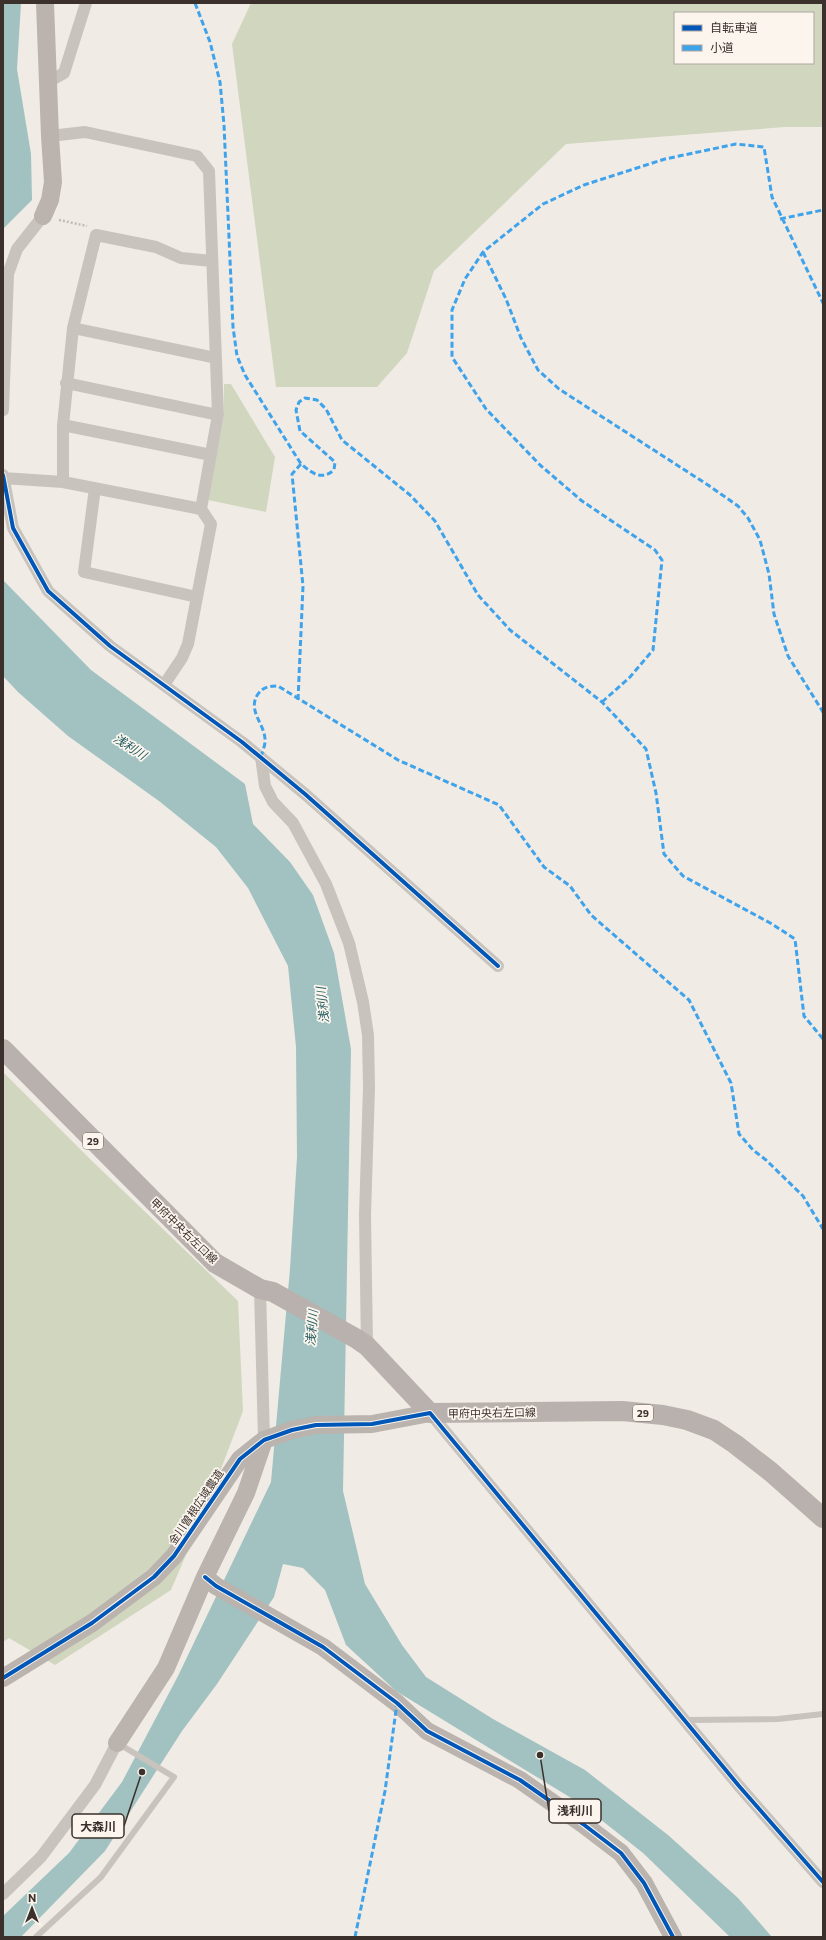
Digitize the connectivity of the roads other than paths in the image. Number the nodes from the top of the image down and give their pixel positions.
1 (45, 3) edge
2 (86, 3) edge
3 (48, 82) junction
4 (50, 136) junction
5 (43, 216) joint
6 (212, 261) junction
7 (73, 328) junction
8 (216, 358) junction
9 (66, 383) junction
10 (3, 410) edge
11 (218, 415) junction
12 (63, 425) junction
13 (211, 455) junction
14 (3, 477) edge
15 (62, 482) junction
16 (95, 488) junction
17 (201, 509) junction
18 (197, 597) junction
19 (164, 685) junction
20 (261, 757) junction
21 (498, 966) dead end
22 (3, 1050) edge
23 (266, 1291) junction
24 (362, 1342) junction
25 (430, 1413) junction
26 (264, 1440) junction
27 (225, 1479) junction
28 (246, 1493) junction
29 (823, 1518) edge
30 (205, 1577) junction
31 (3, 1678) edge
32 (823, 1714) edge
33 (685, 1720) junction
34 (117, 1743) junction
35 (823, 1882) edge
36 (3, 1894) edge
37 (36, 1937) edge
38 (673, 1937) edge

1 - 3 street
2 - 3 street
3 - 4 street
4 - 5 street
4 - 6 street
5 - 10 street
6 - 7 street
6 - 8 street
7 - 8 street
7 - 9 street
8 - 11 street
9 - 11 street
9 - 12 street
11 - 13 street
12 - 13 street
12 - 15 street
13 - 17 street
14 - 15 street
14 - 19 street
15 - 16 street
16 - 17 street
16 - 18 street
17 - 18 street
18 - 19 street
19 - 20 street
20 - 21 street
20 - 24 street
22 - 23 main road, 甲府中央右左口線 / 29
23 - 24 main road, 甲府中央右左口線 / 29
23 - 26 street
24 - 25 main road, 甲府中央右左口線 / 29
25 - 26 street, 金川曽根広域農道
25 - 29 main road, 甲府中央右左口線 / 29
25 - 33 street
26 - 27 street, 金川曽根広域農道
26 - 28 street
27 - 28 street
27 - 31 street, 金川曽根広域農道
28 - 30 street
30 - 34 street
30 - 38 street
32 - 33 lane
33 - 35 street
34 - 36 street
34 - 37 lane

